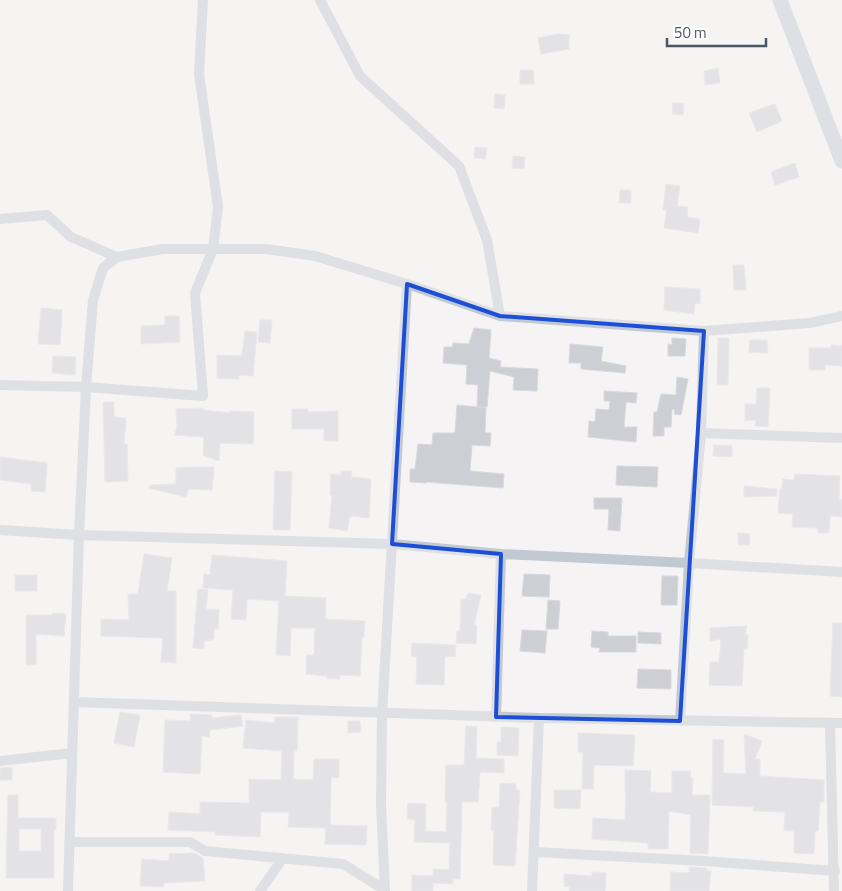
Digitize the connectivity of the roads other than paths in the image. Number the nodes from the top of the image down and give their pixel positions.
1 (203, 0) edge
2 (320, 0) edge
3 (780, 0) edge
4 (836, 129) edge
5 (842, 161) edge
6 (0, 219) edge
7 (213, 248) junction
8 (117, 257) junction
9 (407, 284) junction
10 (500, 316) junction
11 (842, 316) edge
12 (704, 331) junction
13 (0, 385) edge
14 (86, 387) junction
15 (701, 433) junction
16 (842, 438) edge
17 (0, 530) edge
18 (79, 535) junction
19 (392, 544) junction
20 (501, 554) junction
21 (689, 563) junction
22 (842, 572) edge
23 (74, 702) junction
24 (382, 714) junction
25 (496, 717) junction
26 (539, 718) junction
27 (680, 721) junction
28 (830, 723) junction
29 (842, 723) edge
30 (72, 753) junction
31 (0, 761) edge
32 (69, 842) junction
33 (534, 852) junction
34 (283, 858) junction
35 (835, 871) junction
36 (385, 890) edge
37 (68, 891) edge
38 (260, 891) edge
39 (532, 891) edge
40 (834, 891) edge

1 - 7 street
2 - 10 street
3 - 4 street
4 - 5 street
6 - 8 street
7 - 8 street
7 - 9 street
7 - 14 street
8 - 14 street
9 - 10 street
9 - 19 street
10 - 12 street
11 - 12 street
12 - 15 street
13 - 14 street
14 - 18 street
15 - 16 street
15 - 21 street
17 - 18 street
18 - 19 street
18 - 23 street
19 - 20 street
19 - 24 street
20 - 21 street
20 - 25 street
21 - 22 street
21 - 27 street
23 - 24 street
23 - 30 street
24 - 25 street
24 - 36 street
25 - 26 street
26 - 27 street
26 - 33 street
27 - 28 street
28 - 29 street
28 - 35 street
30 - 31 street
30 - 32 street
32 - 34 street
32 - 37 street
33 - 35 street
33 - 39 street
34 - 36 street
34 - 38 street
35 - 40 street

